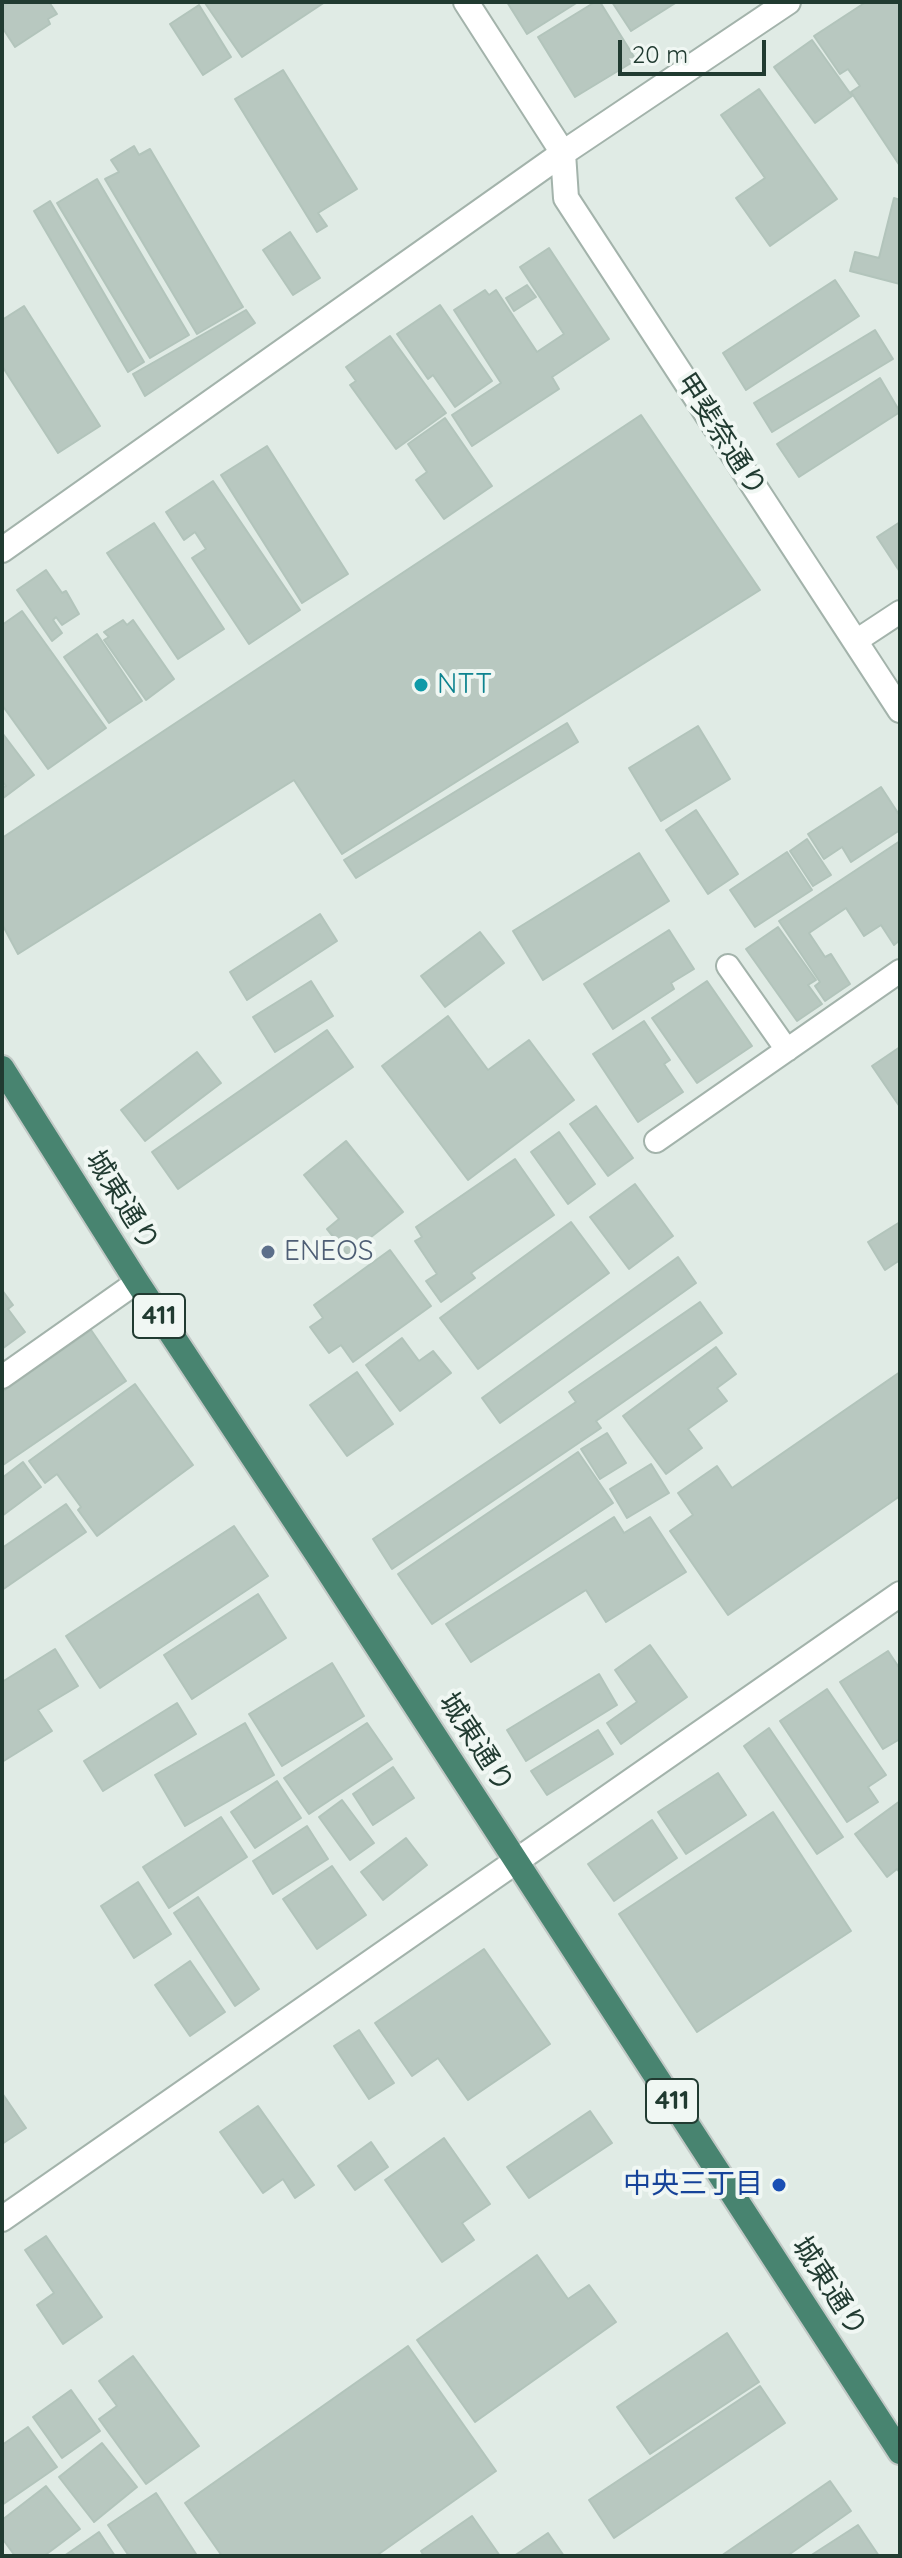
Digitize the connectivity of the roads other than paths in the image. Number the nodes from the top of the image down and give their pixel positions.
1 (466, 2) edge
2 (788, 2) edge
3 (563, 153) junction
4 (2, 550) edge
5 (900, 612) edge
6 (856, 641) junction
7 (900, 710) edge
8 (728, 966) dead end
9 (900, 971) edge
10 (787, 1050) junction
11 (2, 1068) edge
12 (656, 1141) dead end
13 (137, 1282) junction
14 (2, 1377) edge
15 (900, 1594) edge
16 (516, 1861) junction
17 (2, 2219) edge
18 (900, 2452) edge

1 - 3 street
2 - 3 street
3 - 4 street
3 - 6 street, 甲斐奈通り
5 - 6 lane
6 - 7 street, 甲斐奈通り
8 - 10 lane
9 - 10 lane
10 - 12 lane
11 - 13 highway, 城東通り / 411
13 - 14 lane
13 - 16 highway, 城東通り / 411
15 - 16 street
16 - 17 street
16 - 18 highway, 城東通り / 411

